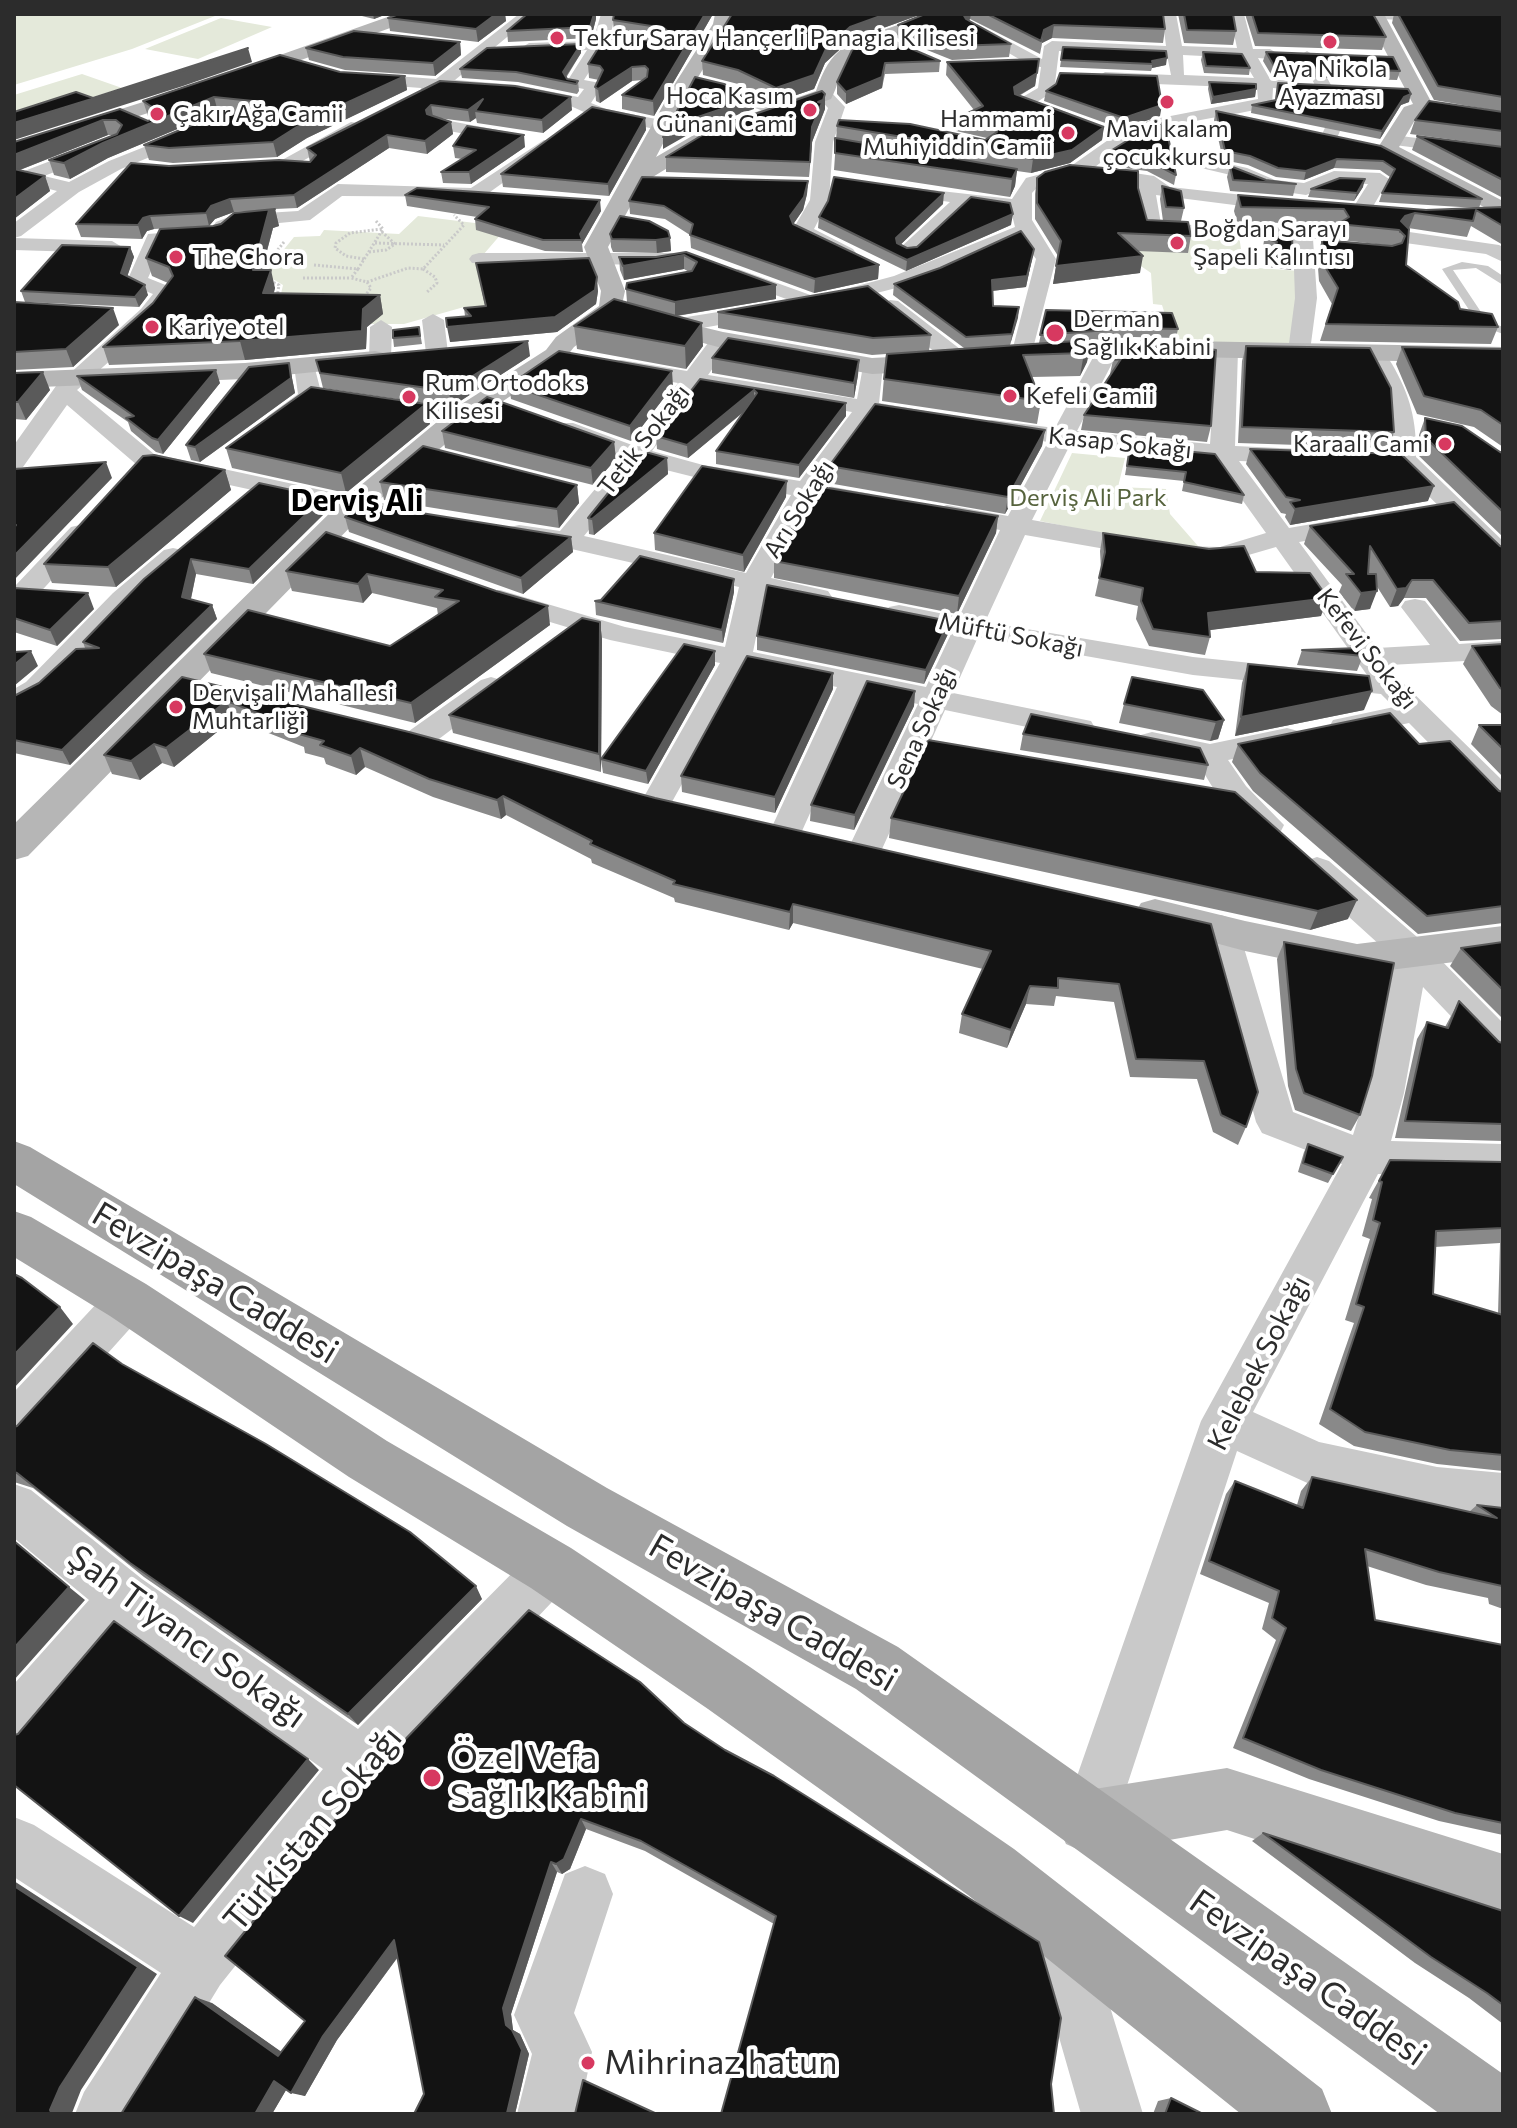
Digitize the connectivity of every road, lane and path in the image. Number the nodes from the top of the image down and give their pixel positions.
1 (505, 14) edge
2 (724, 14) edge
3 (929, 14) edge
4 (1169, 14) edge
5 (1237, 14) edge
6 (1354, 14) edge
7 (1375, 14) edge
8 (407, 16) edge
9 (1454, 16) edge
10 (532, 20) edge
11 (1503, 20) edge
12 (431, 22) edge
13 (972, 27) edge
14 (475, 28) edge
15 (601, 30) edge
16 (505, 32) junction
17 (354, 35) junction
18 (873, 37) junction
19 (1469, 38) edge
20 (397, 40) edge
21 (1111, 40) junction
22 (624, 41) edge
23 (454, 47) edge
24 (899, 47) edge
25 (482, 50) junction
26 (1173, 50) junction
27 (1246, 52) junction
28 (281, 61) junction
29 (1008, 65) edge
30 (1051, 65) junction
31 (306, 68) edge
32 (1089, 77) edge
33 (344, 78) edge
34 (687, 79) junction
35 (1180, 80) junction
36 (1265, 83) junction
37 (440, 84) junction
38 (1117, 86) junction
39 (1329, 86) junction
40 (191, 93) junction
41 (824, 95) junction
42 (412, 97) edge
43 (215, 101) edge
44 (619, 101) edge
45 (1417, 101) junction
46 (1160, 105) edge
47 (591, 108) junction
48 (780, 111) junction
49 (1383, 112) edge
50 (126, 114) junction
51 (1208, 114) junction
52 (370, 118) edge
53 (1079, 123) edge
54 (439, 124) edge
55 (211, 125) edge
56 (660, 125) junction
57 (1261, 125) edge
58 (559, 134) junction
59 (123, 139) edge
60 (1330, 139) edge
61 (287, 140) edge
62 (314, 145) junction
63 (1387, 148) junction
64 (1233, 149) edge
65 (14, 150) edge
66 (1503, 154) edge
67 (115, 165) junction
68 (159, 169) edge
69 (308, 169) edge
70 (1076, 170) junction
71 (633, 180) junction
72 (1147, 180) junction
73 (674, 182) edge
74 (878, 186) edge
75 (72, 188) junction
76 (476, 193) junction
77 (513, 196) edge
78 (965, 199) junction
79 (1020, 207) junction
80 (1305, 208) edge
81 (447, 209) edge
82 (1503, 212) edge
83 (1389, 213) edge
84 (1351, 215) junction
85 (376, 221) dead end
86 (119, 229) edge
87 (382, 230) junction
88 (1024, 230) junction
89 (14, 232) edge
90 (292, 232) dead end
91 (1304, 239) junction
92 (374, 243) junction
93 (14, 244) edge
94 (395, 244) junction
95 (445, 245) junction
96 (104, 247) junction
97 (684, 247) dead end
98 (151, 248) junction
99 (908, 251) edge
100 (368, 252) junction
101 (1497, 252) edge
102 (1387, 253) edge
103 (598, 258) junction
104 (364, 259) junction
105 (479, 259) edge
106 (314, 265) dead end
107 (358, 269) junction
108 (423, 269) junction
109 (719, 270) edge
110 (303, 278) dead end
111 (351, 278) junction
112 (903, 280) junction
113 (367, 282) junction
114 (1503, 282) edge
115 (872, 292) junction
116 (426, 293) dead end
117 (617, 296) junction
118 (358, 301) edge
119 (814, 303) junction
120 (275, 304) edge
121 (115, 316) edge
122 (144, 317) junction
123 (433, 320) dead end
124 (381, 327) dead end
125 (668, 327) junction
126 (1503, 331) edge
127 (722, 340) junction
128 (523, 346) edge
129 (1108, 350) junction
130 (465, 351) edge
131 (1227, 351) junction
132 (1299, 351) junction
133 (437, 353) junction
134 (1374, 353) junction
135 (576, 355) junction
136 (1022, 355) junction
137 (1503, 355) edge
138 (380, 358) junction
139 (961, 361) junction
140 (305, 366) junction
141 (872, 366) junction
142 (245, 371) junction
143 (690, 379) junction
144 (14, 380) edge
145 (69, 386) junction
146 (226, 395) edge
147 (310, 396) junction
148 (867, 409) junction
149 (484, 410) junction
150 (537, 418) edge
151 (943, 420) edge
152 (1406, 421) junction
153 (973, 424) edge
154 (1435, 428) edge
155 (1064, 438) junction
156 (252, 439) edge
157 (189, 442) edge
158 (1222, 454) junction
159 (637, 455) junction
160 (229, 456) edge
161 (1328, 457) edge
162 (1374, 459) edge
163 (1404, 459) junction
164 (14, 461) edge
165 (158, 463) junction
166 (206, 473) junction
167 (126, 482) edge
168 (257, 485) junction
169 (570, 489) edge
170 (806, 490) junction
171 (600, 497) junction
172 (881, 502) edge
173 (235, 504) edge
174 (354, 506) junction
175 (1451, 508) junction
176 (926, 510) edge
177 (1420, 513) edge
178 (96, 515) edge
179 (415, 516) edge
180 (1389, 518) edge
181 (1016, 525) junction
182 (491, 528) edge
183 (1281, 537) junction
184 (567, 540) junction
185 (190, 542) edge
186 (1503, 556) edge
187 (753, 585) junction
188 (467, 587) edge
189 (19, 592) edge
190 (53, 594) edge
191 (95, 597) dead end
192 (123, 599) junction
193 (845, 602) edge
194 (1415, 607) dead end
195 (876, 608) edge
196 (577, 623) junction
197 (969, 626) junction
198 (553, 640) edge
199 (1503, 650) edge
200 (1451, 653) junction
201 (1371, 657) junction
202 (737, 659) junction
203 (517, 667) edge
204 (181, 680) junction
205 (854, 682) junction
206 (1390, 686) junction
207 (225, 692) edge
208 (937, 698) junction
209 (14, 703) edge
210 (1416, 712) junction
211 (405, 735) joint
212 (913, 745) junction
213 (465, 750) edge
214 (945, 750) edge
215 (1210, 754) junction
216 (1496, 786) edge
217 (1194, 792) edge
218 (1240, 800) junction
219 (657, 801) edge
220 (772, 828) joint
221 (14, 847) edge
222 (881, 852) joint
223 (1128, 907) edge
224 (1221, 928) junction
225 (1503, 941) edge
226 (1411, 952) junction
227 (1503, 1047) edge
228 (1367, 1157) junction
229 (14, 1160) edge
230 (1503, 1160) edge
231 (14, 1232) edge
232 (128, 1300) junction
233 (1224, 1421) junction
234 (14, 1425) edge
235 (1503, 1496) edge
236 (14, 1507) edge
237 (587, 1507) junction
238 (551, 1568) junction
239 (124, 1597) junction
240 (14, 1724) edge
241 (362, 1764) junction
242 (1088, 1822) junction
243 (14, 1845) edge
244 (1503, 1887) edge
245 (585, 1894) dead end
246 (1056, 1924) junction
247 (200, 1965) junction
248 (106, 2114) edge
249 (548, 2114) edge
250 (1112, 2114) edge
251 (1297, 2114) edge
252 (1500, 2114) edge

1 - 10 street
2 - 34 street
3 - 18 street
4 - 26 street
5 - 27 street
6 - 7 street
7 - 9 street
7 - 45 street
8 - 12 street
8 - 17 street
9 - 11 street
9 - 19 street
10 - 16 street
13 - 30 street
14 - 16 street
15 - 22 street
15 - 25 street
15 - 47 street
16 - 25 street
17 - 20 street
17 - 28 street
18 - 24 street
18 - 41 street
21 - 26 street
21 - 30 street
21 - 38 street
23 - 25 street
25 - 37 street
26 - 27 street
26 - 35 street
27 - 36 street
27 - 39 street
28 - 31 street
28 - 40 street
29 - 30 street
30 - 53 street
32 - 38 street
33 - 37 street
34 - 48 street
34 - 56 street
35 - 36 street
35 - 38 street
36 - 39 street
36 - 51 street
37 - 42 street
37 - 47 street
39 - 60 street
40 - 43 street
40 - 50 street
41 - 48 street
41 - 112 street
44 - 47 street
45 - 49 street
45 - 63 street
46 - 51 street
47 - 56 street
47 - 58 street
48 - 71 street
50 - 65 street
50 - 67 street
51 - 57 street
51 - 70 street
52 - 62 street
54 - 58 street
55 - 67 street
56 - 71 street
58 - 76 street
59 - 75 street
61 - 62 street
62 - 69 street
63 - 66 street
63 - 82 street
64 - 84 street
67 - 68 street
67 - 75 street
70 - 72 street
70 - 79 street
71 - 73 street
71 - 103 street
72 - 80 street
72 - 91 street
74 - 78 street
75 - 89 street
76 - 77 street
76 - 98 street
78 - 79 street
78 - 99 street
79 - 88 street
81 - 95 path
82 - 101 street
83 - 84 street
84 - 91 street
84 - 101 street
85 - 87 path
86 - 96 street
87 - 92 path
87 - 94 path
87 - 104 path
88 - 112 street
88 - 136 street
90 - 120 path
91 - 102 street
91 - 132 street
92 - 94 path
92 - 100 path
93 - 96 street
94 - 95 path
94 - 100 path
95 - 108 path
96 - 98 street
97 - 103 street
98 - 122 street
100 - 104 path
103 - 105 street
103 - 117 street
104 - 107 path
106 - 107 path
107 - 111 path
108 - 113 path
108 - 116 path
109 - 119 street
110 - 111 path
111 - 113 path
112 - 115 street
113 - 118 path
114 - 126 lane
115 - 119 street
115 - 139 street
117 - 125 street
117 - 135 street
119 - 125 street
121 - 122 street
122 - 145 street
123 - 133 street
124 - 138 street
125 - 127 street
127 - 141 street
127 - 143 street, Tetik Sokağı
128 - 135 street
129 - 131 street
129 - 136 street
129 - 155 street, Sena Sokağı
130 - 133 street
131 - 132 street
131 - 158 street
132 - 134 street
133 - 138 street
134 - 137 street
134 - 152 street
135 - 143 street
135 - 149 street
136 - 139 street
138 - 140 street
139 - 141 street
140 - 142 street
140 - 147 street
141 - 148 street
142 - 145 street
142 - 146 street
143 - 148 street
143 - 159 street, Tetik Sokağı
144 - 145 street
145 - 164 street
145 - 165 street
147 - 149 street
147 - 156 street
148 - 151 street
148 - 170 street, Arı Sokağı
149 - 174 street
150 - 159 street
152 - 154 street
152 - 163 street
153 - 155 street, Kasap Sokağı
155 - 158 street, Kasap Sokağı
155 - 181 street, Sena Sokağı
157 - 165 street
158 - 161 street, Kasap Sokağı
158 - 183 street, Kefevi Sokağı
159 - 170 street
159 - 171 street, Tetik Sokağı
160 - 166 street
162 - 163 street
163 - 175 street
165 - 166 street
165 - 167 street
166 - 168 street
168 - 173 street
168 - 174 street
169 - 171 street
170 - 172 street
170 - 187 street, Arı Sokağı
171 - 184 street, Tetik Sokağı
174 - 179 street
174 - 204 street
175 - 177 street
175 - 186 street
176 - 181 street
178 - 189 street
180 - 183 street
181 - 183 street
181 - 197 street, Sena Sokağı
182 - 184 street
183 - 201 street, Kefevi Sokağı
184 - 187 street
185 - 192 street
187 - 193 street
187 - 202 street, Arı Sokağı
188 - 196 street
189 - 190 street
191 - 192 street
192 - 209 street
194 - 200 street
195 - 197 street, Müftü Sokağı
196 - 198 street
196 - 202 street
197 - 206 street, Müftü Sokağı
197 - 208 street, Sena Sokağı
199 - 200 street
200 - 201 street
201 - 206 street, Kefevi Sokağı
202 - 205 street
202 - 219 street, Arı Sokağı
203 - 211 street
204 - 207 street
204 - 221 street
205 - 208 street
205 - 220 street
206 - 210 street, Kefevi Sokağı
208 - 212 street, Sena Sokağı
208 - 215 street
210 - 215 street
210 - 216 street, Kefevi Sokağı
211 - 213 street
212 - 214 street
212 - 222 street, Sena Sokağı
215 - 218 street
217 - 218 street
218 - 226 street
220 - 222 street
223 - 224 street
224 - 226 street
224 - 228 street
225 - 226 street
226 - 227 street
226 - 228 street, Kelebek Sokağı
228 - 230 street
228 - 233 street, Kelebek Sokağı
229 - 237 main road, Fevzipaşa Caddesi
231 - 232 main road, Fevzipaşa Caddesi
232 - 234 street
232 - 238 main road, Fevzipaşa Caddesi
233 - 235 street
233 - 242 street, Kelebek Sokağı
236 - 239 street, Şah Tiyancı Sokağı
237 - 238 main road
237 - 242 main road, Fevzipaşa Caddesi
238 - 241 street, Türkistan Sokağı
238 - 246 main road, Fevzipaşa Caddesi
239 - 240 street
239 - 241 street, Şah Tiyancı Sokağı
241 - 247 street, Türkistan Sokağı
242 - 244 street
242 - 252 main road, Fevzipaşa Caddesi
243 - 247 street
245 - 249 street
246 - 250 street
246 - 251 main road, Fevzipaşa Caddesi
247 - 248 street, Türkistan Sokağı

